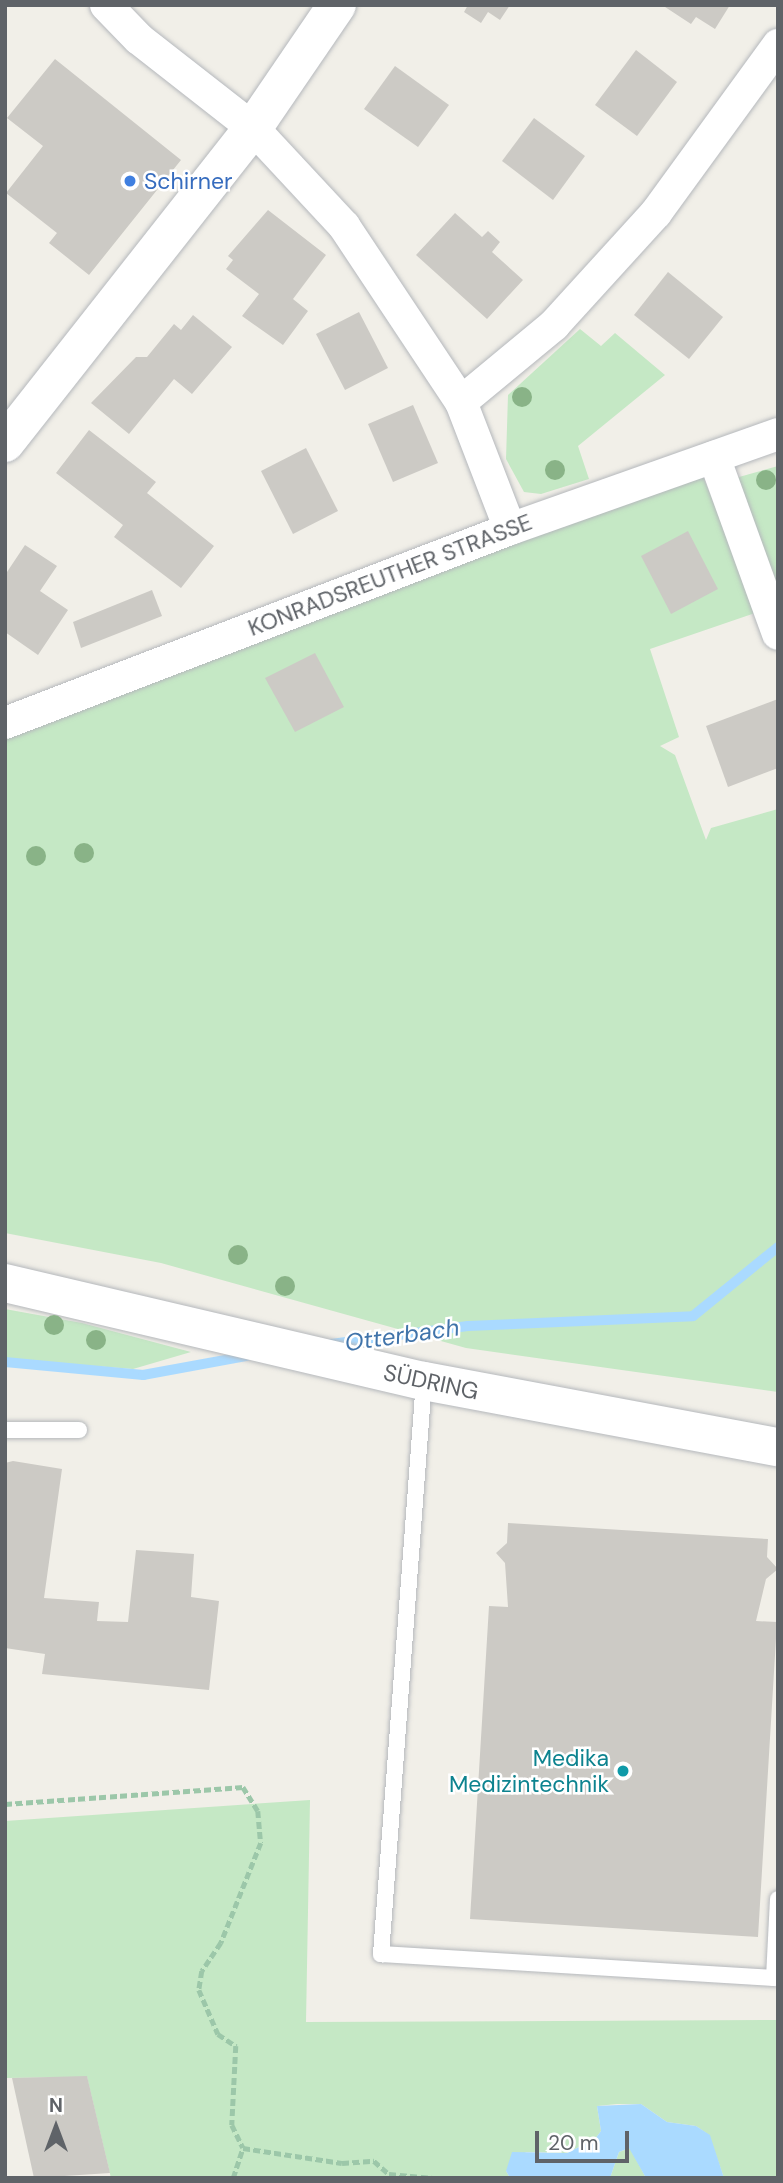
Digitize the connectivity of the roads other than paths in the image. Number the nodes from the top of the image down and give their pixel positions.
1 (106, 5) edge
2 (337, 5) edge
3 (778, 45) edge
4 (253, 128) junction
5 (461, 402) junction
6 (778, 434) edge
7 (5, 443) edge
8 (714, 457) junction
9 (510, 529) junction
10 (778, 634) edge
11 (5, 723) edge
12 (5, 1283) edge
13 (424, 1381) junction
14 (5, 1430) edge
15 (79, 1430) dead end
16 (778, 1447) edge
17 (778, 1899) edge

1 - 4 street
2 - 4 street
3 - 5 street
4 - 5 street
4 - 7 street
5 - 9 street
6 - 8 street, KONRADSREUTHER STRASSE
8 - 9 street, KONRADSREUTHER STRASSE
8 - 10 street
9 - 11 street, KONRADSREUTHER STRASSE
12 - 13 street, SÜDRING
13 - 16 street, SÜDRING
13 - 17 lane
14 - 15 lane

